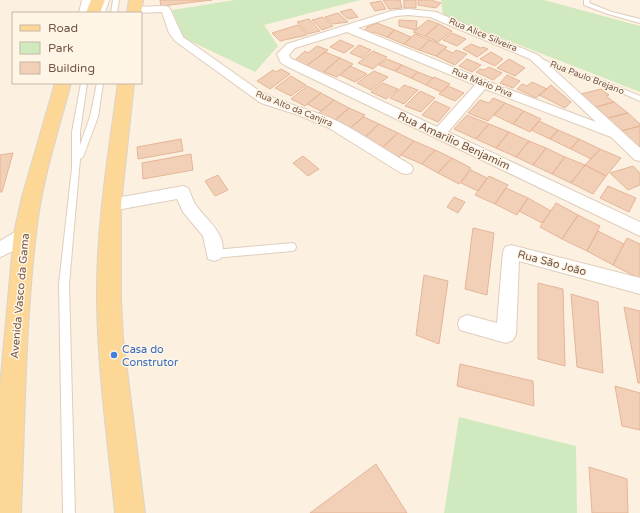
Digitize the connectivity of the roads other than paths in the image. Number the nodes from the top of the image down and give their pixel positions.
1 (89, 0) edge
2 (98, 0) edge
3 (106, 0) edge
4 (116, 0) edge
5 (587, 0) edge
6 (135, 8) edge
7 (86, 12) edge
8 (93, 12) edge
9 (102, 12) edge
10 (114, 12) edge
11 (640, 21) edge
12 (348, 28) junction
13 (291, 46) joint
14 (534, 57) junction
15 (63, 84) edge
16 (84, 84) edge
17 (100, 84) edge
18 (126, 84) edge
19 (483, 84) junction
20 (640, 99) edge
21 (438, 134) junction
22 (618, 136) junction
23 (640, 156) edge
24 (76, 168) junction
25 (406, 169) dead end
26 (111, 205) junction
27 (640, 229) edge
28 (25, 233) junction
29 (292, 247) dead end
30 (0, 250) edge
31 (214, 254) joint
32 (640, 286) edge
33 (468, 324) dead end
34 (6, 513) edge
35 (69, 513) edge
36 (130, 513) edge

1 - 7 street
2 - 8 main road
3 - 9 lane
4 - 10 lane
5 - 11 lane
6 - 25 street, Rua Alto da Canjira
12 - 13 street, Rua Alice Silveira
12 - 14 street, Rua Alice Silveira
12 - 19 street, Rua Mário Piva
13 - 21 street, Rua Amarilio Benjamim
14 - 20 lane, Rua Paulo Brejano
14 - 22 street, Rua Alice Silveira
15 - 28 main road, Avenida Vasco da Gama
16 - 24 lane
17 - 24 lane
18 - 26 main road
19 - 21 street
19 - 22 street, Rua Mário Piva
21 - 27 street, Rua Amarilio Benjamim
22 - 23 street, Rua Alice Silveira
24 - 35 lane
26 - 31 street
26 - 36 main road
28 - 30 street
28 - 34 main road, Avenida Vasco da Gama
29 - 31 lane
32 - 33 street, Rua São João

